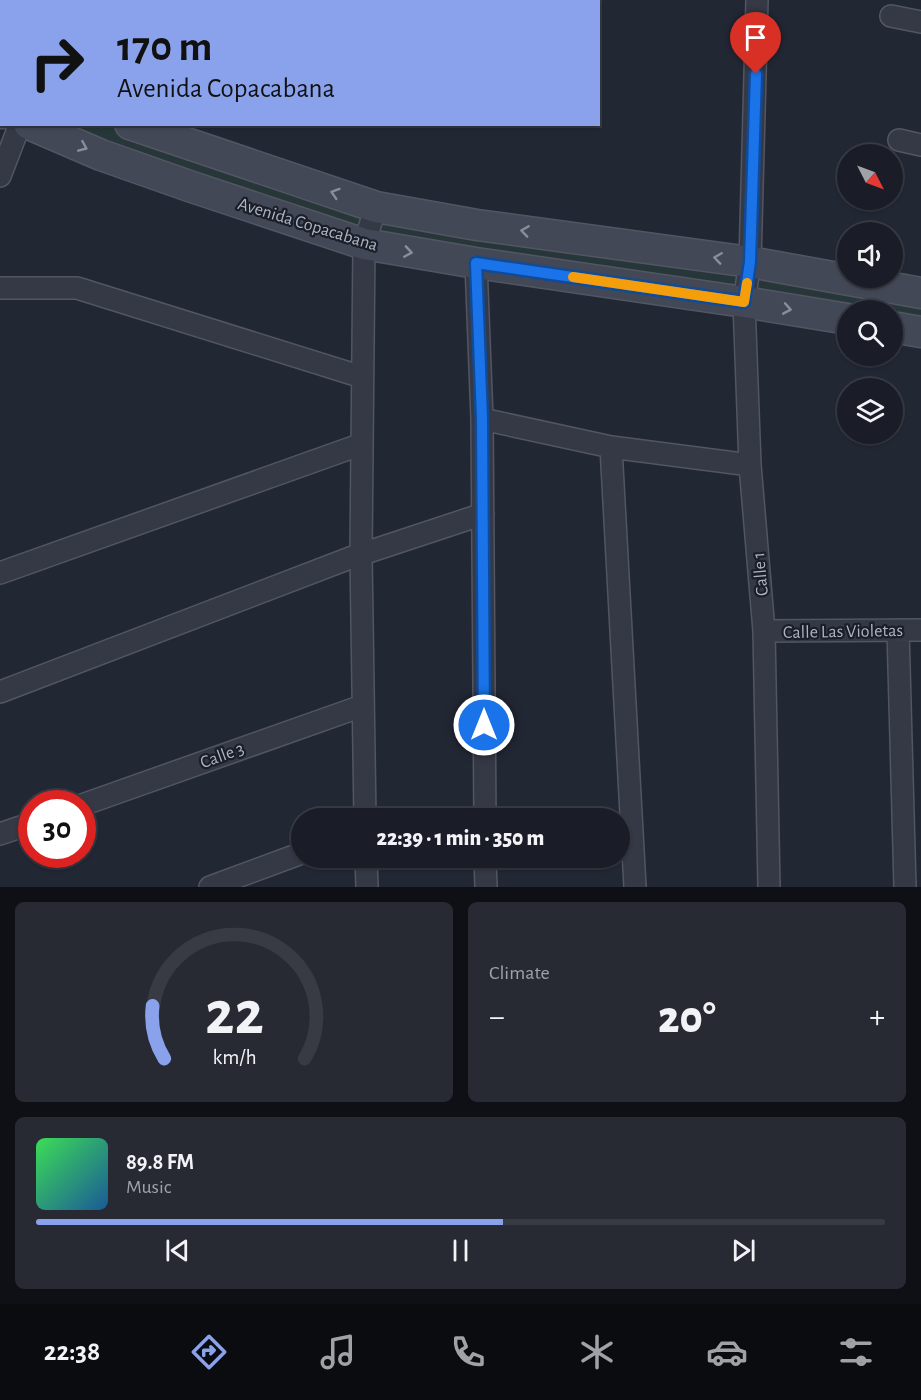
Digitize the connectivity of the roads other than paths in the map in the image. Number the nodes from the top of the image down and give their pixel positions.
1 (758, 0) edge
2 (891, 16) dead end
3 (921, 22) edge
4 (19, 126) edge
5 (34, 126) edge
6 (136, 126) edge
7 (899, 140) dead end
8 (921, 145) edge
9 (0, 176) edge
10 (376, 207) junction
11 (364, 244) junction
12 (750, 262) junction
13 (476, 263) junction
14 (0, 288) edge
15 (921, 293) edge
16 (744, 302) junction
17 (837, 317) edge
18 (903, 329) edge
19 (921, 332) edge
20 (362, 377) junction
21 (482, 419) junction
22 (362, 444) junction
23 (611, 447) junction
24 (750, 465) junction
25 (483, 514) junction
26 (361, 554) junction
27 (0, 573) edge
28 (898, 630) junction
29 (921, 630) edge
30 (764, 632) junction
31 (0, 692) edge
32 (362, 706) junction
33 (96, 800) edge
34 (365, 808) edge
35 (485, 808) edge
36 (18, 828) edge
37 (0, 834) edge
38 (291, 857) edge
39 (366, 868) edge
40 (485, 868) edge
41 (210, 887) edge
42 (367, 887) edge
43 (486, 887) edge
44 (635, 887) edge
45 (769, 887) edge
46 (905, 887) edge

1 - 12 street, Calle 1
2 - 3 street
4 - 9 street
5 -> 11 main road, Avenida Copacabana
10 -> 6 main road, Avenida Copacabana
7 - 8 street
10 - 11 street
12 -> 10 main road, Avenida Copacabana
11 -> 13 main road, Avenida Copacabana
11 - 20 street
12 - 15 main road, Avenida Copacabana
12 - 16 street, Calle 1
13 - 16 main road, Avenida Copacabana
13 - 21 street
14 - 20 street
16 -> 17 main road, Avenida Copacabana
16 - 24 street, Calle 1
18 - 19 main road
20 - 22 street
21 - 23 street
21 - 25 street
22 - 26 street
22 - 27 street
23 - 24 street
23 - 44 street
24 - 30 street, Calle 1
25 - 26 street
25 - 35 street
26 - 31 street
26 - 32 street
28 - 29 street, Calle Las Violetas
28 - 30 street, Calle Las Violetas
28 - 46 street
30 - 45 street, Calle 1
32 - 33 street, Calle 3
32 - 34 street
36 - 37 street
38 - 41 street
39 - 42 street
40 - 43 street

